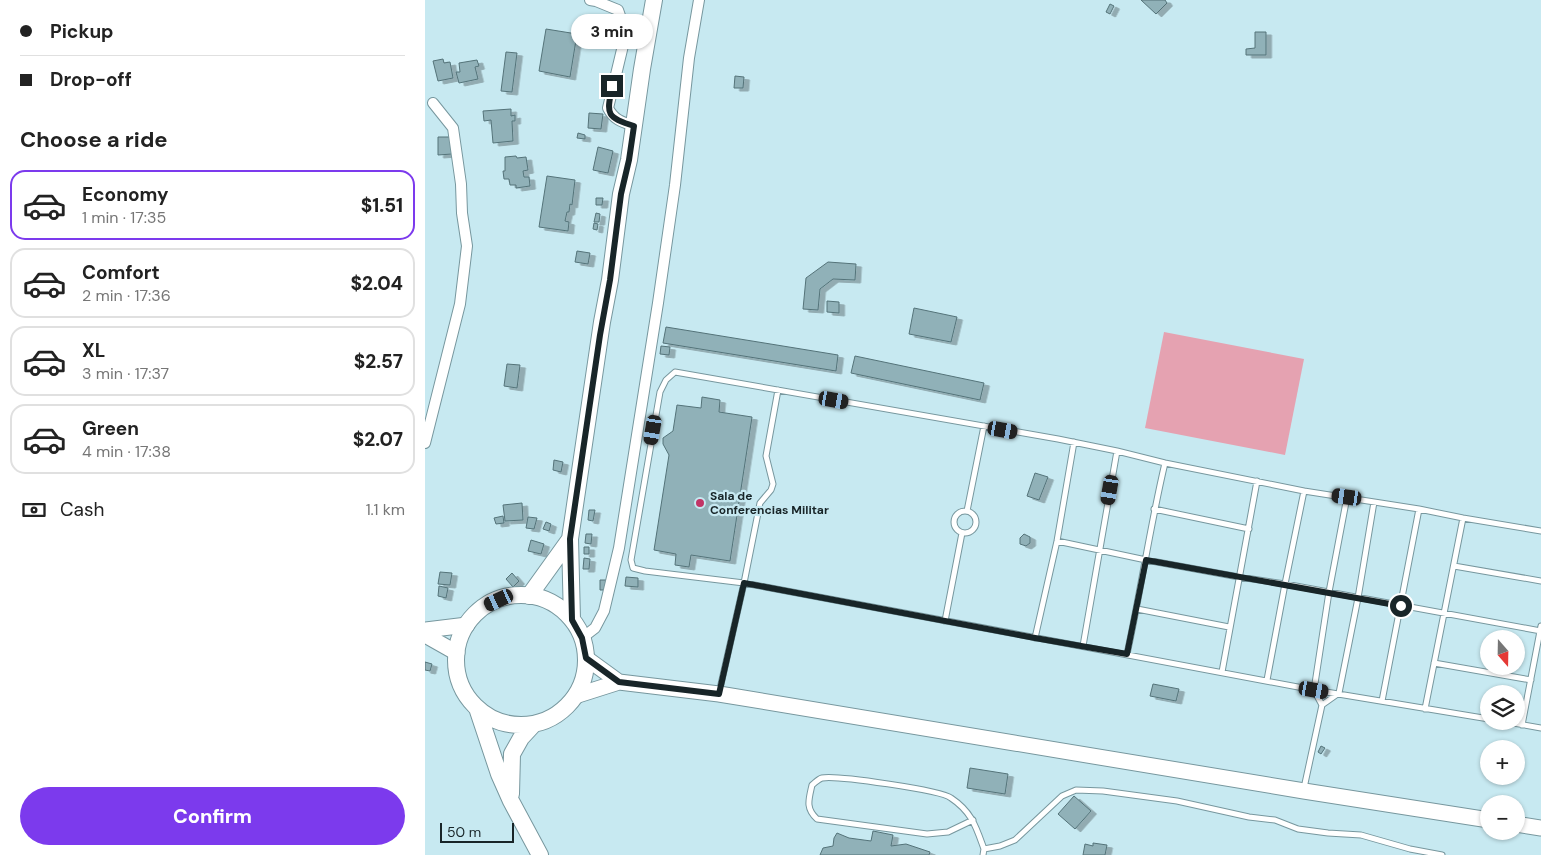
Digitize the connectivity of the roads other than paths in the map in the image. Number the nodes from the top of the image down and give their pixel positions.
1 (590, 0) edge
2 (654, 0) edge
3 (699, 0) edge
4 (433, 103) dead end
5 (634, 126) junction
6 (778, 390) junction
7 (984, 426) junction
8 (425, 442) edge
9 (1074, 442) junction
10 (1117, 451) junction
11 (1165, 463) junction
12 (1257, 481) junction
13 (1304, 491) junction
14 (1347, 497) junction
15 (1374, 502) junction
16 (1419, 508) junction
17 (1154, 509) junction
18 (967, 511) junction
19 (1463, 518) junction
20 (1249, 529) junction
21 (1541, 531) edge
22 (962, 533) junction
23 (570, 539) junction
24 (1057, 541) junction
25 (1100, 549) junction
26 (1146, 560) junction
27 (1454, 566) junction
28 (1239, 577) junction
29 (1541, 581) edge
30 (744, 583) junction
31 (1285, 584) junction
32 (1329, 592) junction
33 (529, 596) junction
34 (1357, 598) junction
35 (1401, 606) junction
36 (1137, 609) junction
37 (1445, 613) junction
38 (572, 620) junction
39 (945, 621) junction
40 (467, 625) junction
41 (1229, 627) junction
42 (1541, 629) edge
43 (425, 630) edge
44 (425, 635) edge
45 (582, 638) junction
46 (1035, 638) junction
47 (1083, 646) junction
48 (457, 653) junction
49 (1127, 654) junction
50 (586, 658) junction
51 (1434, 663) junction
52 (1222, 672) junction
53 (1267, 680) junction
54 (1531, 680) junction
55 (619, 682) junction
56 (1314, 690) junction
57 (1339, 693) junction
58 (719, 694) junction
59 (575, 696) junction
60 (1383, 701) junction
61 (1322, 705) junction
62 (477, 708) junction
63 (1425, 709) junction
64 (1525, 709) edge
65 (1480, 718) edge
66 (534, 724) junction
67 (1525, 725) edge
68 (1541, 728) edge
69 (1304, 791) junction
70 (511, 801) junction
71 (1480, 819) edge
72 (973, 820) junction
73 (1525, 825) edge
74 (1541, 828) edge
75 (983, 852) edge
76 (540, 855) edge
77 (1442, 855) edge

1 - 5 street
2 - 5 main road
3 - 45 street
4 - 8 street
5 - 23 main road
6 - 7 lane
6 - 30 lane
6 - 30 lane
7 - 9 lane
7 - 18 lane
9 - 10 lane
9 - 24 lane
10 - 11 lane
10 - 25 lane
11 - 12 lane
11 - 17 lane
12 - 13 lane
12 - 20 lane
13 - 14 lane
13 - 31 lane
14 - 15 lane
14 - 32 lane
15 - 16 lane
15 - 34 lane
16 - 19 lane
16 - 35 lane
17 - 20 lane
17 - 26 lane
18 - 22 lane
18 - 22 lane
19 - 21 lane
19 - 27 lane
20 - 28 lane
22 - 39 lane
23 - 33 main road
23 - 38 main road
24 - 25 lane
24 - 46 lane
25 - 26 lane
25 - 47 lane
26 - 28 lane
26 - 36 lane
27 - 29 lane
27 - 37 lane
28 - 31 lane
28 - 41 lane
30 - 39 lane
30 - 58 lane
31 - 32 lane
31 - 53 lane
32 - 34 lane
32 - 56 lane
33 - 38 main road
33 - 40 main road
34 - 35 lane
34 - 57 lane
35 - 37 lane
35 - 60 lane
36 - 41 lane
36 - 49 lane
37 - 42 lane
37 - 51 lane
38 - 45 main road
39 - 46 lane
40 - 43 main road
40 - 48 main road
41 - 52 lane
42 - 54 lane
44 - 48 main road
45 - 50 main road
46 - 47 lane
47 - 49 lane
48 - 62 main road
49 - 52 lane
50 - 55 main road
50 - 59 main road
51 - 54 lane
51 - 63 lane
52 - 53 lane
53 - 56 lane
54 - 64 lane
55 - 58 main road
55 - 59 main road
56 - 57 lane
56 - 61 lane
57 - 60 lane
57 - 61 lane
58 - 69 main road
59 - 66 main road
60 - 63 lane
61 - 69 lane
62 - 66 main road
62 - 70 main road
63 - 65 lane
66 - 70 main road
67 - 68 lane
69 - 71 main road
70 - 76 main road
72 - 72 lane
72 - 75 lane
73 - 74 main road
75 - 77 lane

